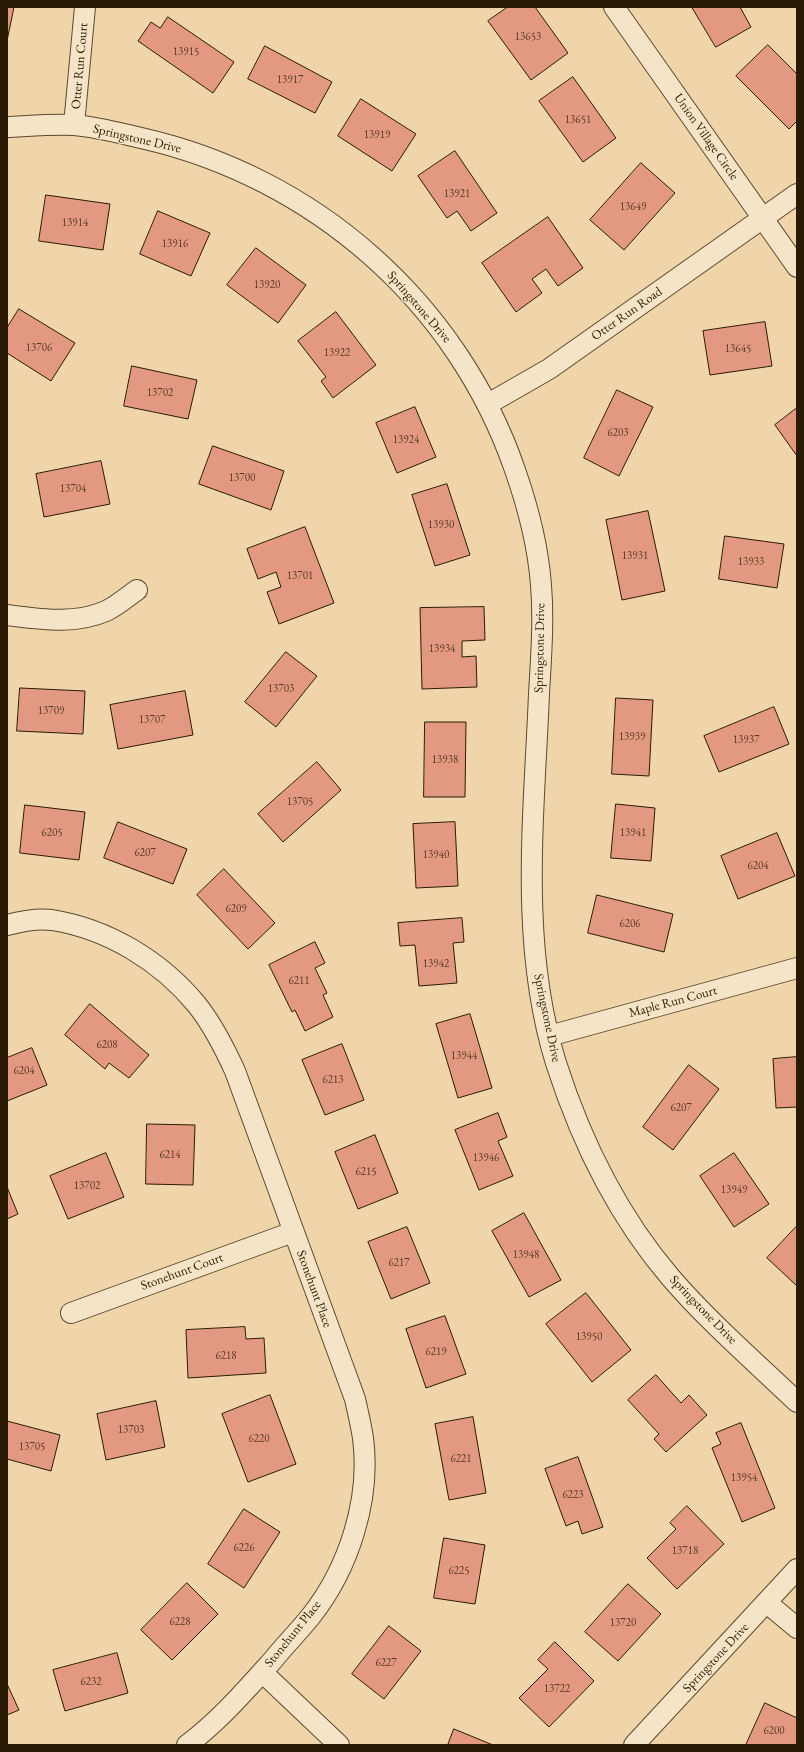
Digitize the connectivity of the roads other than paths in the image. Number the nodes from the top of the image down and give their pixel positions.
1 (85, 7) edge
2 (614, 7) edge
3 (74, 125) junction
4 (7, 127) edge
5 (797, 194) edge
6 (763, 219) junction
7 (797, 266) edge
8 (488, 404) junction
9 (137, 590) dead end
10 (7, 615) edge
11 (7, 925) edge
12 (797, 968) edge
13 (549, 1036) junction
14 (293, 1232) junction
15 (71, 1313) dead end
16 (797, 1402) edge
17 (797, 1569) edge
18 (767, 1603) junction
19 (797, 1628) edge
20 (262, 1672) junction
21 (187, 1745) edge
22 (339, 1745) edge
23 (634, 1745) edge

1 - 3 street, Otter Run Court
2 - 6 street, Union Village Circle
3 - 4 street, Springstone Drive
3 - 8 street, Springstone Drive
5 - 6 street, Otter Run Road
6 - 7 street, Union Village Circle
6 - 8 street, Otter Run Road
8 - 13 street, Springstone Drive
9 - 10 street
11 - 14 street, Stonehunt Place
12 - 13 street, Maple Run Court
13 - 16 street, Springstone Drive
14 - 15 street, Stonehunt Court
14 - 20 street, Stonehunt Place
17 - 18 street, Springstone Drive
18 - 19 street
18 - 23 street, Springstone Drive
20 - 21 street, Stonehunt Place
20 - 22 street

